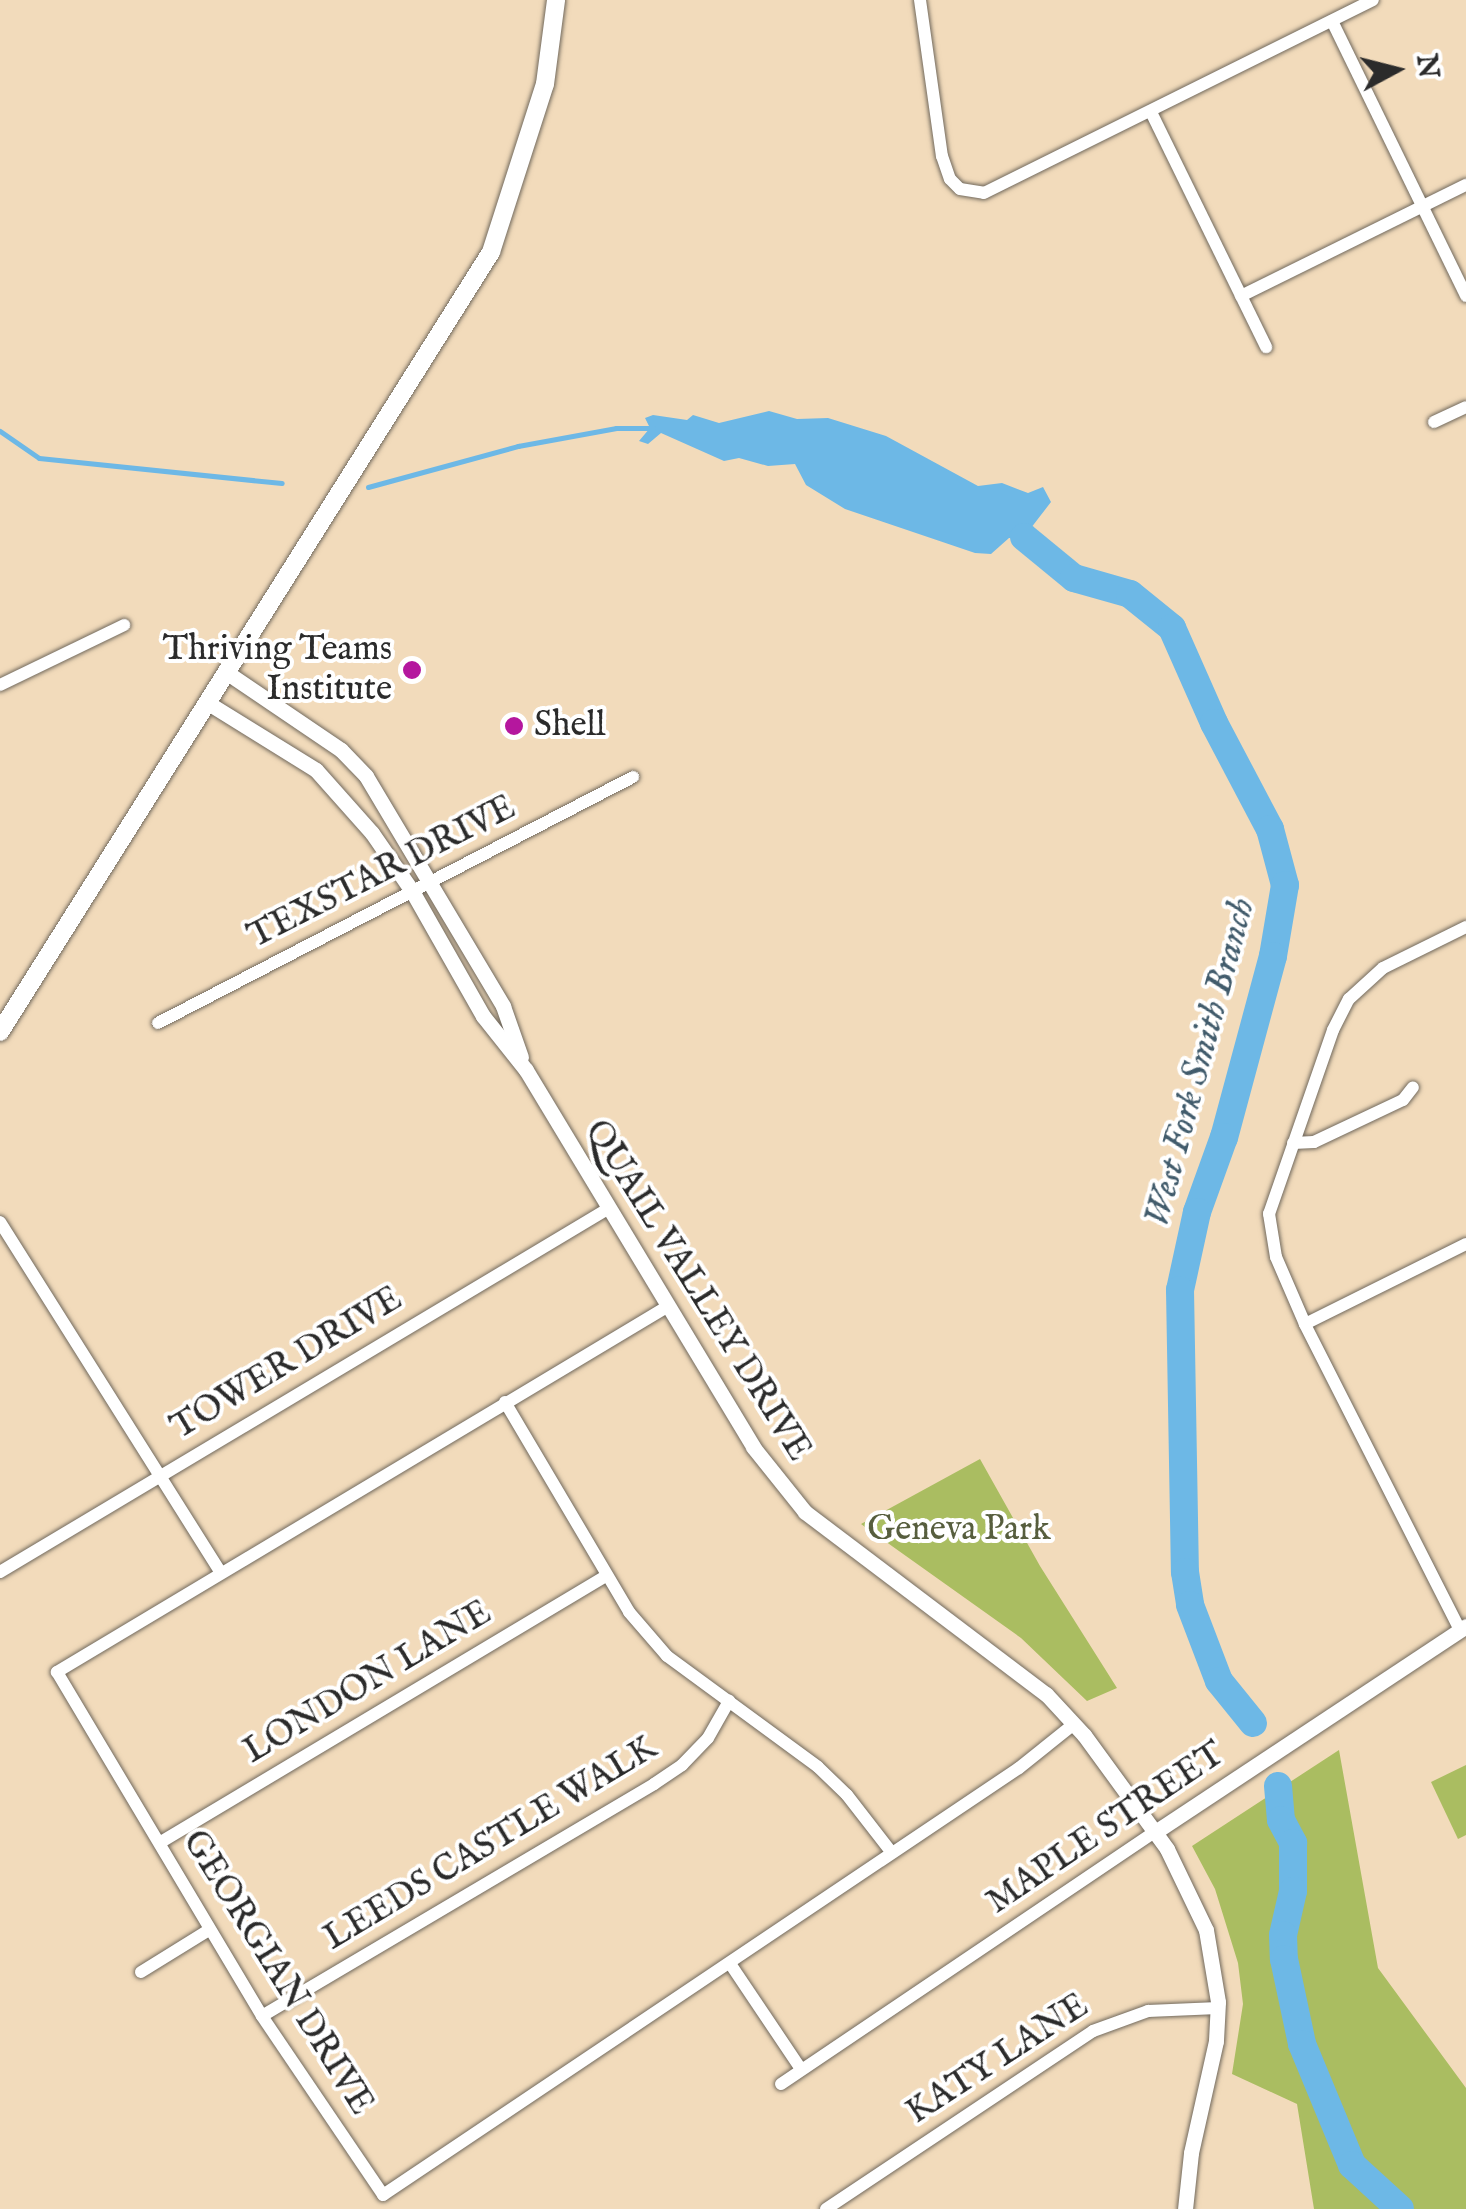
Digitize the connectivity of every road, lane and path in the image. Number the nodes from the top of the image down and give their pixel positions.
1 (556, 0) edge
2 (920, 0) edge
3 (1373, 0) edge
4 (1332, 21) junction
5 (1150, 112) junction
6 (1466, 185) edge
7 (1422, 207) junction
8 (1241, 296) junction
9 (1466, 296) edge
10 (1266, 347) dead end
11 (1466, 406) edge
12 (1434, 422) dead end
13 (124, 625) dead end
14 (226, 672) junction
15 (0, 685) edge
16 (208, 703) junction
17 (633, 777) dead end
18 (432, 880) junction
19 (412, 890) junction
20 (1466, 927) edge
21 (158, 1023) dead end
22 (0, 1032) edge
23 (526, 1070) junction
24 (1413, 1087) dead end
25 (1293, 1143) junction
26 (606, 1210) junction
27 (0, 1222) edge
28 (1466, 1244) edge
29 (665, 1308) junction
30 (1305, 1324) junction
31 (505, 1402) junction
32 (161, 1474) junction
33 (220, 1571) junction
34 (0, 1572) edge
35 (606, 1576) junction
36 (1463, 1628) edge
37 (729, 1701) junction
38 (1074, 1724) junction
39 (1155, 1832) junction
40 (161, 1842) junction
41 (892, 1853) junction
42 (210, 1930) junction
43 (731, 1964) junction
44 (141, 1972) dead end
45 (1218, 2008) junction
46 (262, 2016) junction
47 (801, 2069) junction
48 (780, 2084) dead end
49 (826, 2209) edge
50 (1185, 2209) edge

1 - 14 main road
2 - 5 street
3 - 4 street
4 - 5 street
4 - 7 street
5 - 8 street
6 - 7 street
7 - 8 street
7 - 9 street
8 - 10 street
11 - 12 street
13 - 15 street
14 - 16 main road
14 - 18 street, QUAIL VALLEY DRIVE
16 - 19 street, QUAIL VALLEY DRIVE
16 - 22 main road
17 - 18 street, TEXSTAR DRIVE
18 - 19 street, TEXSTAR DRIVE
18 - 23 street, QUAIL VALLEY DRIVE
19 - 21 street, TEXSTAR DRIVE
19 - 23 street, QUAIL VALLEY DRIVE
20 - 25 street
23 - 26 street, QUAIL VALLEY DRIVE
24 - 25 street
25 - 30 street
26 - 29 street, QUAIL VALLEY DRIVE
26 - 32 street, TOWER DRIVE
27 - 32 street
28 - 30 street
29 - 31 street, GEORGIAN DRIVE
29 - 38 street, QUAIL VALLEY DRIVE
30 - 36 street
31 - 33 street, GEORGIAN DRIVE
31 - 35 street
32 - 33 street
32 - 34 street, TOWER DRIVE
33 - 40 street, GEORGIAN DRIVE
35 - 37 street
35 - 40 street, LONDON LANE
36 - 39 street, MAPLE STREET
37 - 41 street
37 - 46 street, LEEDS CASTLE WALK
38 - 39 street, QUAIL VALLEY DRIVE
38 - 41 street, GEORGIAN DRIVE
39 - 45 street, QUAIL VALLEY DRIVE
39 - 47 street, MAPLE STREET
40 - 42 street, GEORGIAN DRIVE
41 - 43 street, GEORGIAN DRIVE
42 - 44 street
42 - 46 street, GEORGIAN DRIVE
43 - 46 street, GEORGIAN DRIVE
43 - 47 street
45 - 49 street, KATY LANE
45 - 50 street, QUAIL VALLEY DRIVE
47 - 48 street, MAPLE STREET

